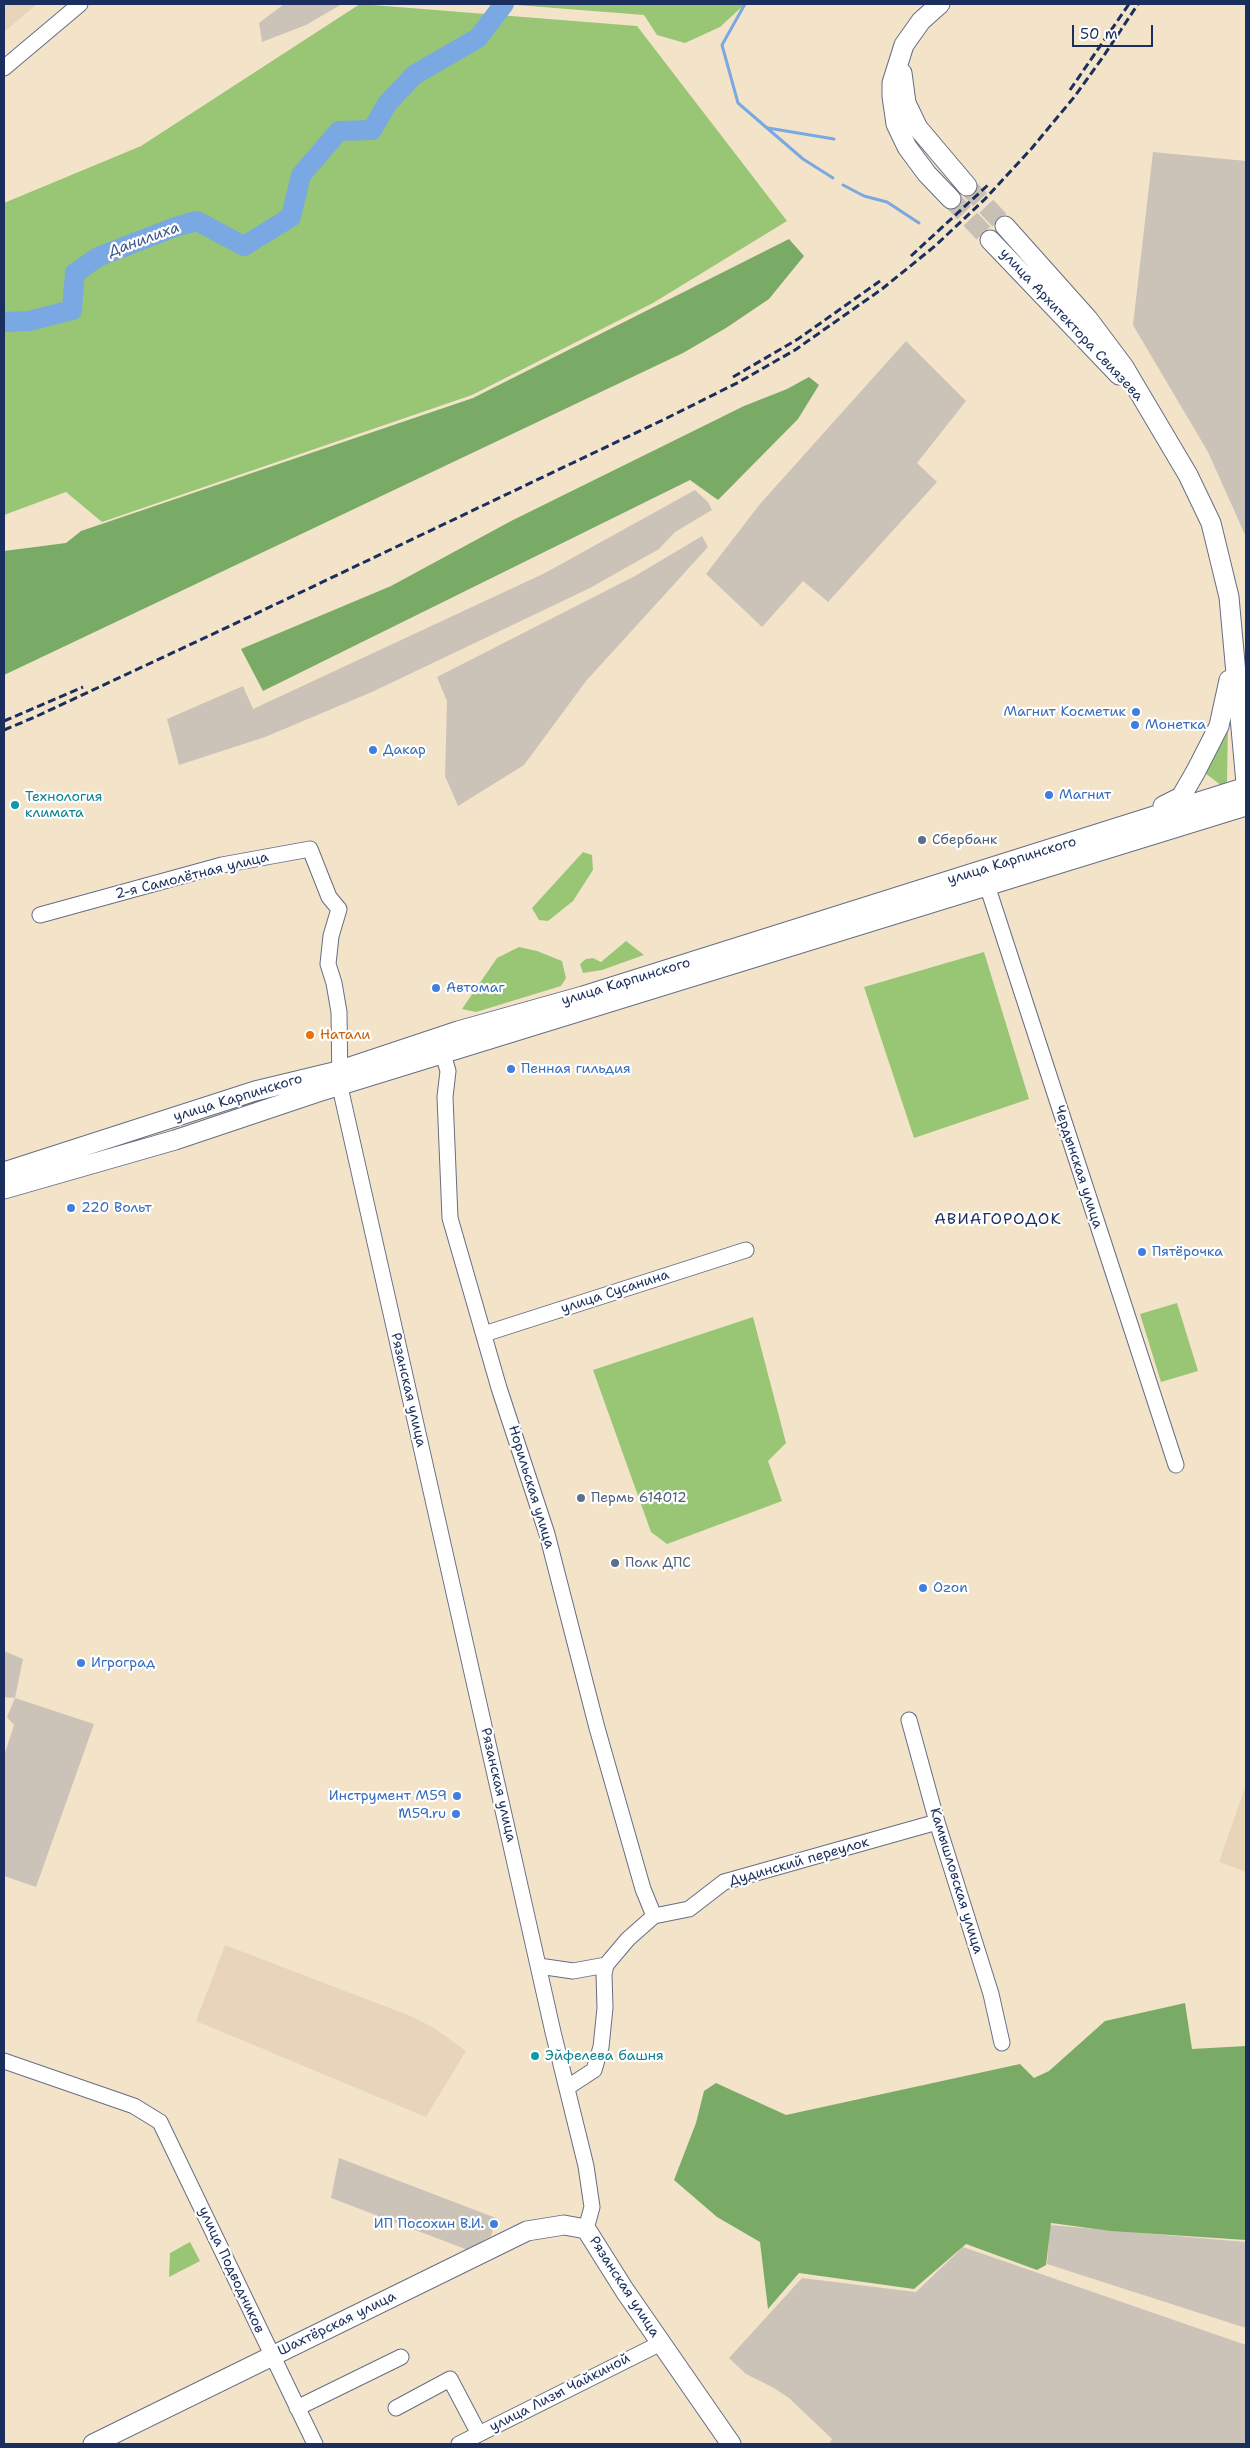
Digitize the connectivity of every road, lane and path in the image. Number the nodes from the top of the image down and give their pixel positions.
1 (80, 4) edge
2 (940, 4) edge
3 (912, 33) junction
4 (4, 68) edge
5 (967, 186) tunnel mouth
6 (951, 199) tunnel mouth
7 (1005, 226) tunnel mouth
8 (990, 240) tunnel mouth
9 (1151, 412) junction
10 (1233, 649) junction
11 (1246, 783) edge
12 (1246, 787) edge
13 (1246, 806) edge
14 (1130, 823) junction
15 (985, 878) junction
16 (339, 908) joint
17 (40, 916) dead end
18 (677, 974) junction
19 (443, 1054) junction
20 (339, 1079) junction
21 (155, 1123) junction
22 (163, 1143) junction
23 (4, 1172) edge
24 (4, 1189) edge
25 (746, 1250) dead end
26 (484, 1334) junction
27 (1176, 1465) dead end
28 (909, 1720) dead end
29 (938, 1822) junction
30 (654, 1916) junction
31 (606, 1965) junction
32 (538, 1966) junction
33 (1002, 2043) dead end
34 (4, 2061) edge
35 (568, 2087) junction
36 (586, 2229) junction
37 (661, 2342) junction
38 (272, 2356) junction
39 (401, 2357) dead end
40 (297, 2408) junction
41 (396, 2408) dead end
42 (479, 2434) junction
43 (93, 2444) edge
44 (315, 2444) edge
45 (459, 2444) edge
46 (731, 2444) edge

1 - 4 street
2 - 3 main road
3 - 5 main road
3 - 6 main road
7 - 9 main road, улица Архитектора Свиязева
8 - 9 main road, улица Архитектора Свиязева
9 - 10 main road, улица Архитектора Свиязева
10 - 11 main road, улица Архитектора Свиязева
10 - 14 main road
12 - 14 main road, улица Карпинского
13 - 15 main road, улица Карпинского
14 - 15 main road, улица Карпинского
15 - 18 main road, улица Карпинского
15 - 27 street, Чердынская улица
16 - 17 street, 2-я Самолётная улица
16 - 20 street, Рязанская улица
18 - 19 main road, улица Карпинского
18 - 20 main road, улица Карпинского
19 - 20 main road, улица Карпинского
19 - 26 street, Норильская улица
20 - 21 main road, улица Карпинского
20 - 22 main road, улица Карпинского
20 - 32 street, Рязанская улица
21 - 22 main road
21 - 23 main road, улица Карпинского
22 - 24 main road, улица Карпинского
25 - 26 street, улица Сусанина
26 - 30 street, Норильская улица
28 - 29 street, Камышловская улица
29 - 30 street, Дудинский переулок
29 - 33 street, Камышловская улица
30 - 31 street
31 - 32 street
31 - 35 street
32 - 35 street, Рязанская улица
34 - 38 street, улица Подводников
35 - 36 street, Рязанская улица
36 - 37 main road, Рязанская улица
36 - 38 main road, Шахтёрская улица
37 - 42 street, улица Лизы Чайкиной
37 - 46 main road, Рязанская улица
38 - 40 street, улица Подводников
38 - 43 main road, Шахтёрская улица
39 - 40 street
40 - 44 street, улица Подводников
41 - 42 street
42 - 45 street, улица Лизы Чайкиной

